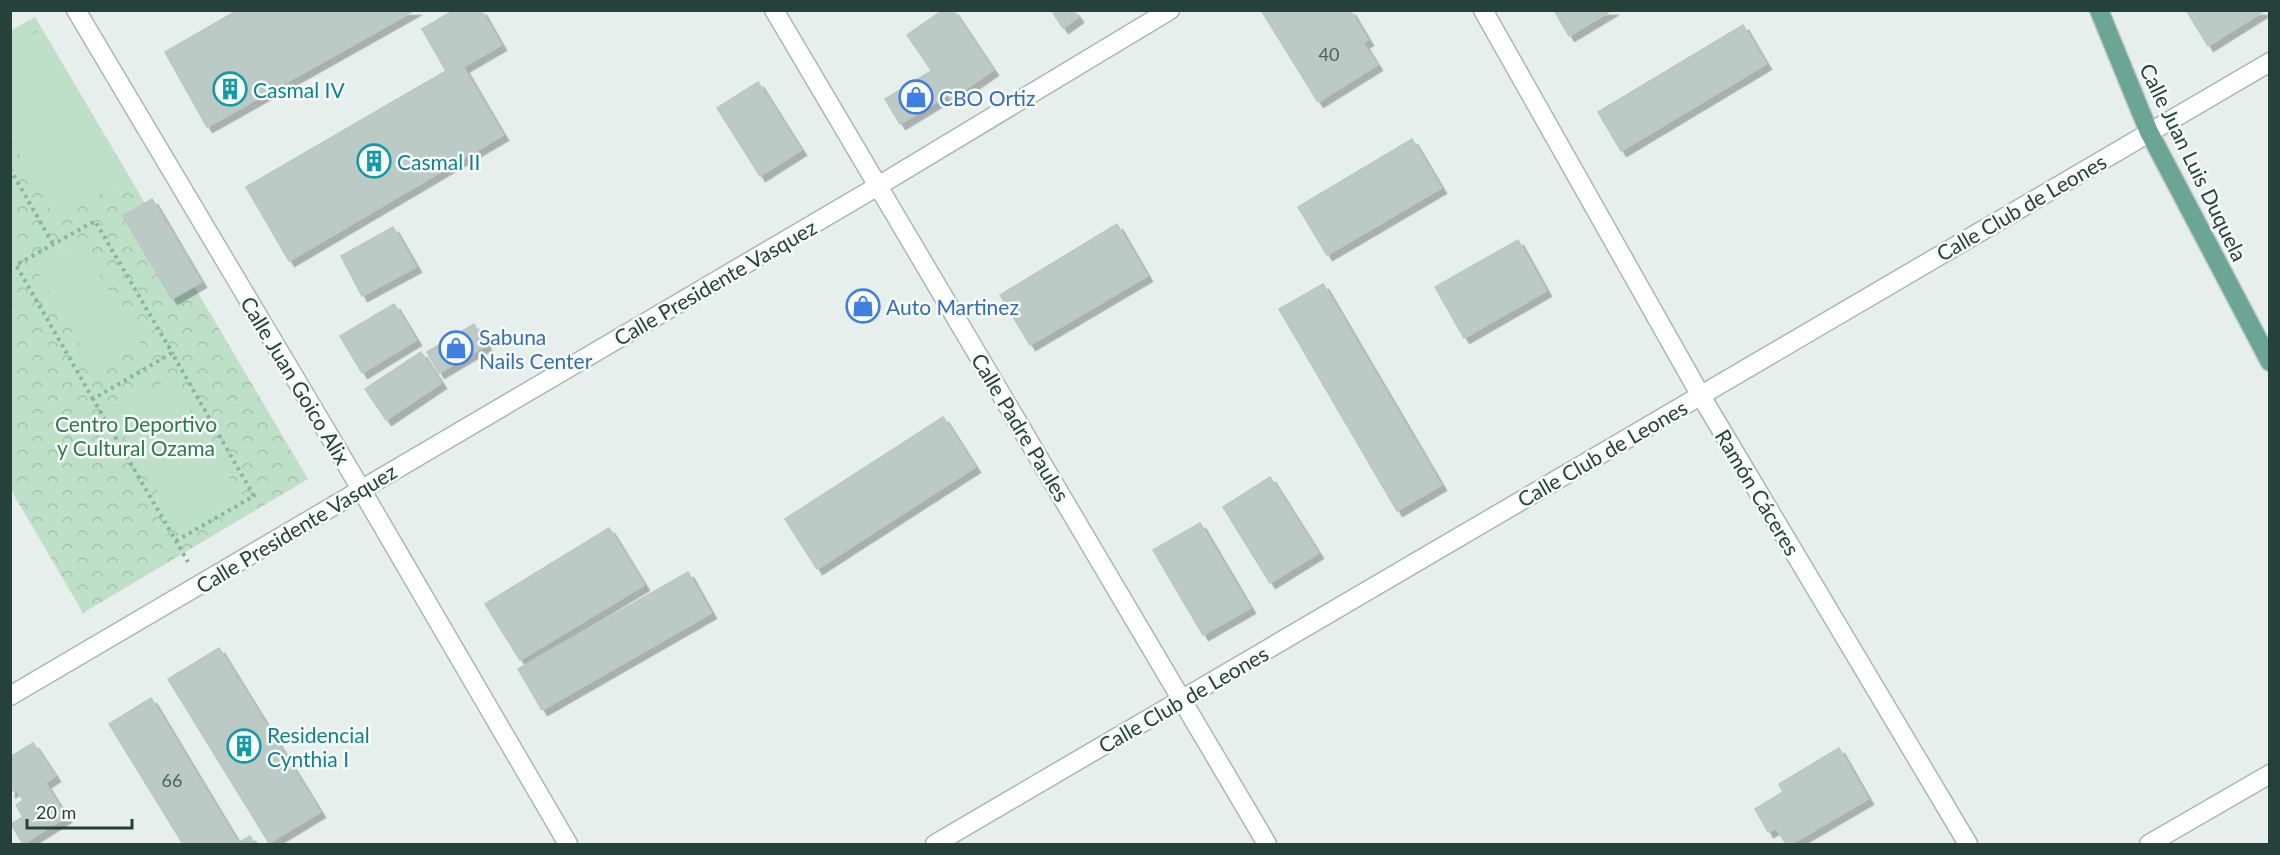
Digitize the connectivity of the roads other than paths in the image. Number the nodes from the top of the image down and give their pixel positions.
1 (76, 10) edge
2 (774, 10) edge
3 (1170, 10) edge
4 (1482, 10) edge
5 (2098, 10) edge
6 (2270, 62) edge
7 (2149, 132) junction
8 (878, 186) junction
9 (2270, 362) edge
10 (1701, 396) junction
11 (361, 489) junction
12 (10, 696) edge
13 (1183, 698) junction
14 (2270, 774) edge
15 (568, 844) edge
16 (935, 844) edge
17 (1267, 844) edge
18 (1968, 844) edge
19 (2149, 844) edge

1 - 11 street, Calle Juan Goico Alix
2 - 8 street, Calle Padre Paules
3 - 8 street, Calle Presidente Vasquez
4 - 10 street, Ramón Cáceres
5 - 7 main road, Calle Juan Luis Duquela
6 - 7 street, Calle Club de Leones
7 - 9 main road, Calle Juan Luis Duquela
7 - 10 street, Calle Club de Leones
8 - 11 street, Calle Presidente Vasquez
8 - 13 street, Calle Padre Paules
10 - 13 street, Calle Club de Leones
10 - 18 street, Ramón Cáceres
11 - 12 street, Calle Presidente Vasquez
11 - 15 street, Calle Juan Goico Alix
13 - 16 street, Calle Club de Leones
13 - 17 street, Calle Padre Paules
14 - 19 street

